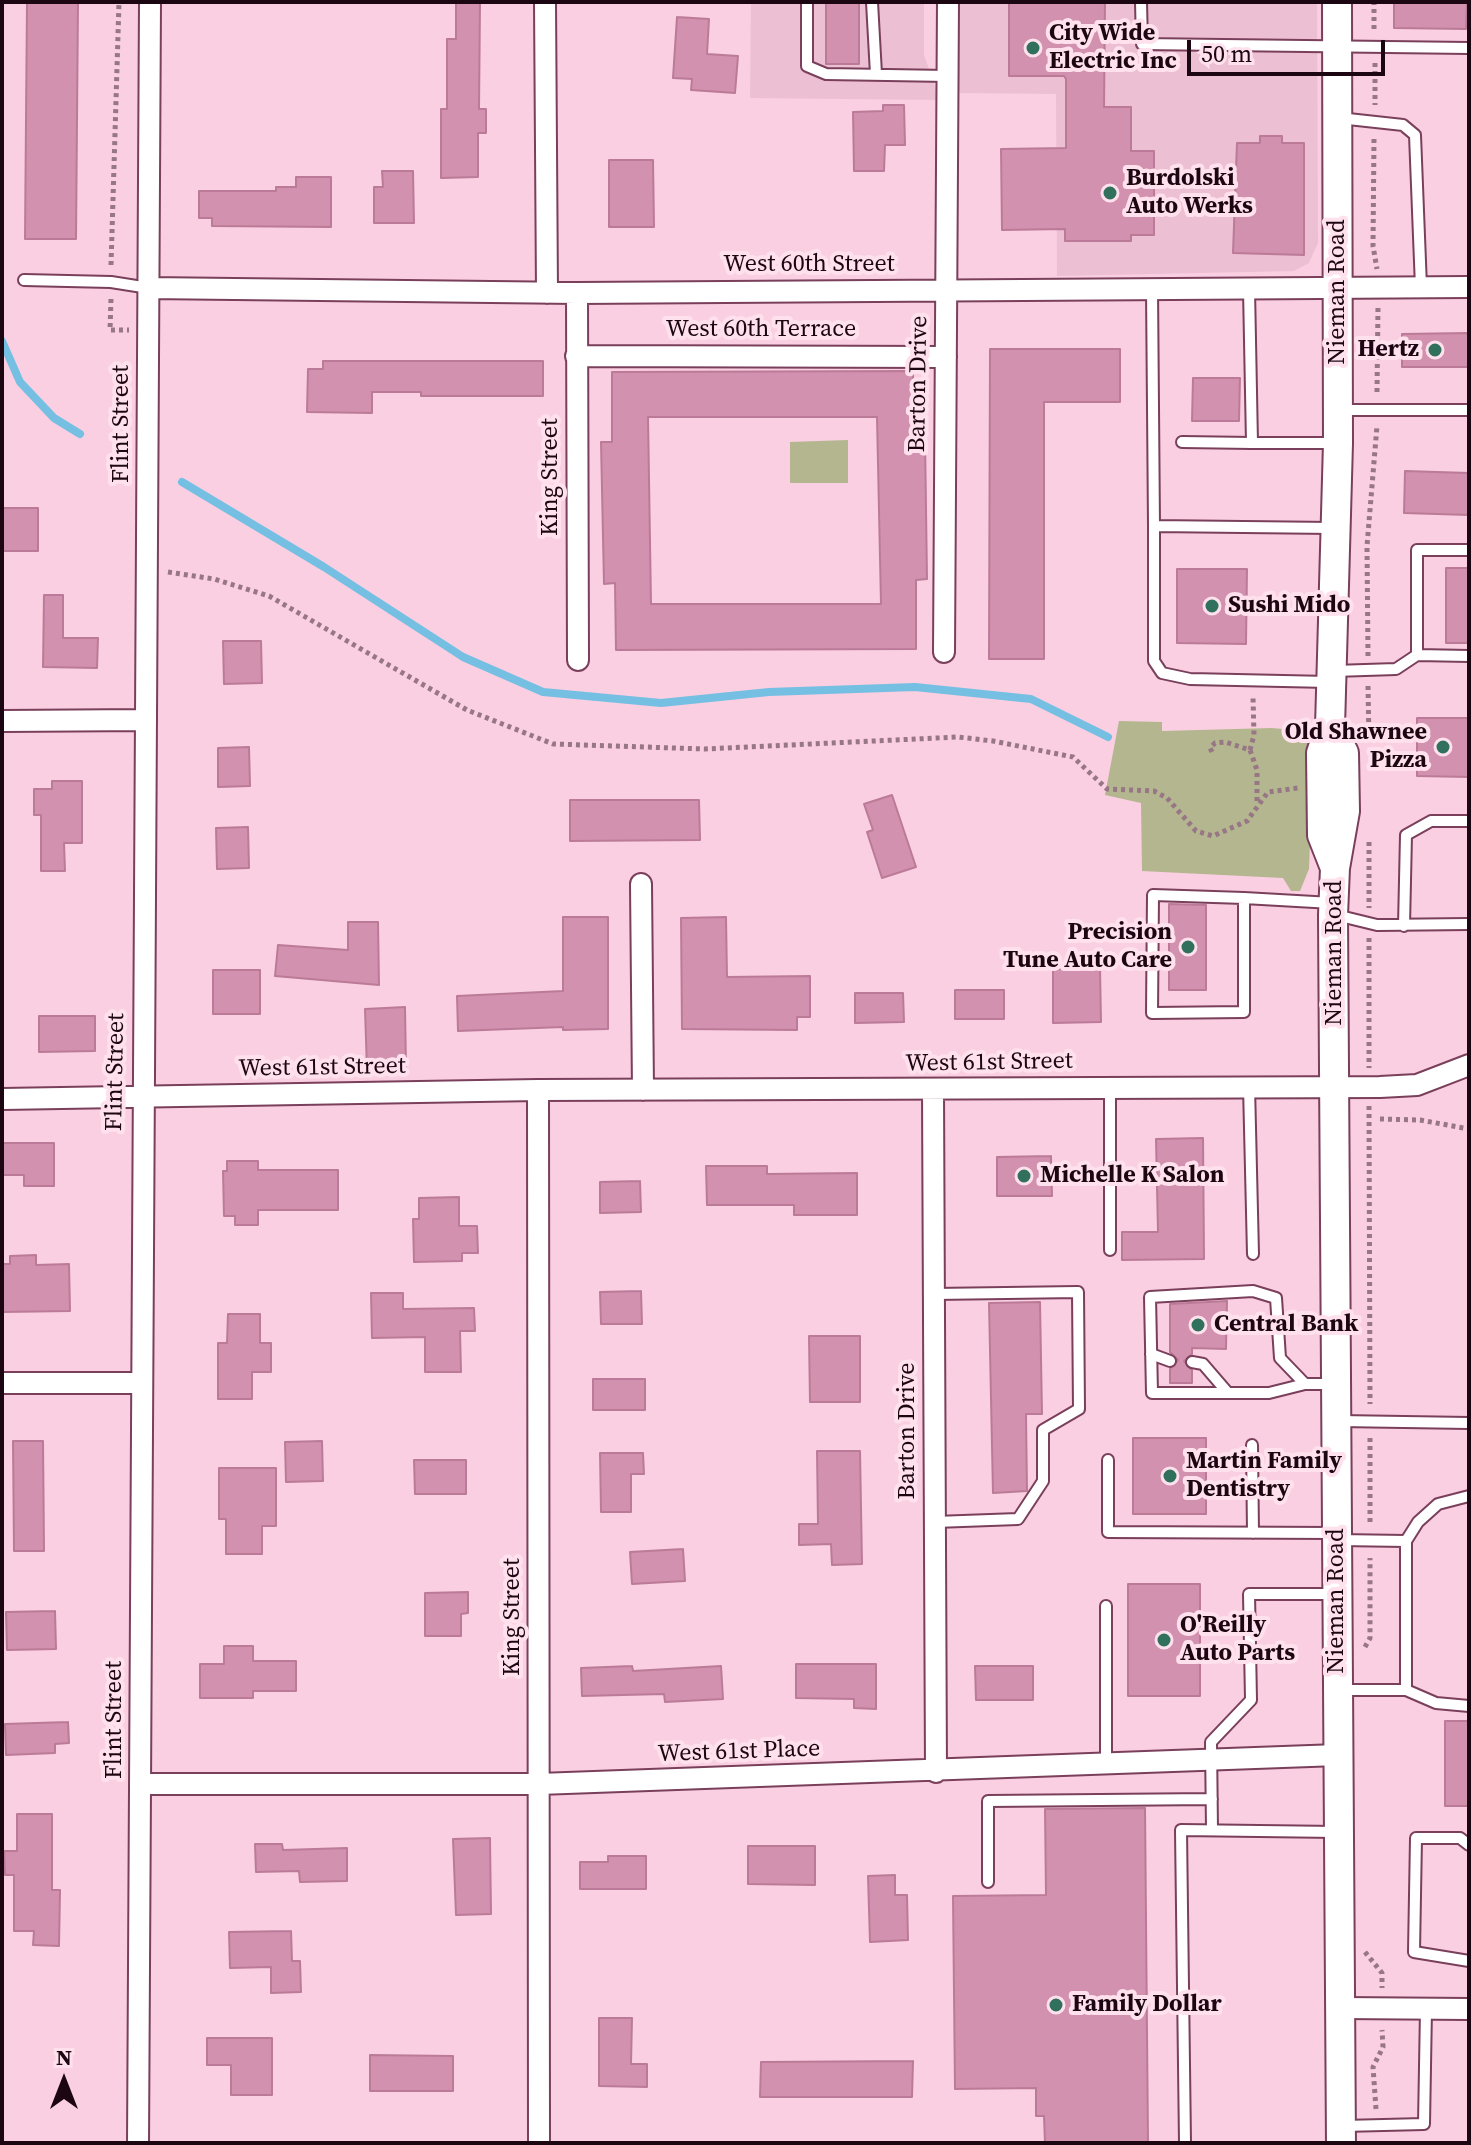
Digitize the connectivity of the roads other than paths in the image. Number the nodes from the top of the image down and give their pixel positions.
1 (150, 2) edge
2 (545, 2) edge
3 (807, 2) edge
4 (872, 2) edge
5 (948, 2) edge
6 (1141, 2) edge
7 (1337, 2) edge
8 (1337, 48) junction
9 (1469, 48) edge
10 (876, 74) junction
11 (948, 76) junction
12 (1337, 118) junction
13 (24, 280) dead end
14 (1421, 287) junction
15 (1469, 287) edge
16 (149, 288) junction
17 (1338, 288) junction
18 (1152, 289) junction
19 (1249, 289) junction
20 (947, 290) junction
21 (547, 293) junction
22 (577, 293) junction
23 (576, 356) junction
24 (946, 357) junction
25 (1338, 410) junction
26 (1469, 410) edge
27 (1182, 442) dead end
28 (1252, 443) junction
29 (1338, 443) junction
30 (1154, 526) junction
31 (1333, 528) junction
32 (1469, 550) edge
33 (944, 652) dead end
34 (1417, 655) junction
35 (1469, 656) edge
36 (578, 660) dead end
37 (1332, 676) junction
38 (146, 720) junction
39 (2, 721) edge
40 (1469, 821) edge
41 (641, 884) dead end
42 (1244, 898) junction
43 (1333, 909) junction
44 (1469, 924) edge
45 (1404, 926) junction
46 (1469, 1065) edge
47 (1335, 1085) junction
48 (1249, 1086) junction
49 (1110, 1088) junction
50 (538, 1090) junction
51 (643, 1090) junction
52 (933, 1090) junction
53 (142, 1097) junction
54 (2, 1099) edge
55 (1110, 1250) dead end
56 (1253, 1254) dead end
57 (934, 1294) junction
58 (1151, 1354) junction
59 (1170, 1361) dead end
60 (1192, 1362) dead end
61 (2, 1383) edge
62 (141, 1383) junction
63 (1305, 1384) junction
64 (1337, 1384) junction
65 (1228, 1393) junction
66 (1337, 1421) junction
67 (1469, 1423) edge
68 (1252, 1445) dead end
69 (1108, 1460) dead end
70 (1469, 1496) edge
71 (935, 1522) junction
72 (1253, 1533) junction
73 (1337, 1537) junction
74 (1406, 1541) junction
75 (1337, 1594) junction
76 (1106, 1606) dead end
77 (1350, 1690) junction
78 (1406, 1690) junction
79 (1469, 1706) edge
80 (1338, 1755) junction
81 (1211, 1761) junction
82 (1106, 1765) junction
83 (936, 1772) junction
84 (141, 1784) junction
85 (539, 1784) junction
86 (1212, 1799) junction
87 (1212, 1830) junction
88 (1339, 1832) junction
89 (1469, 1845) edge
90 (988, 1882) dead end
91 (1469, 1961) edge
92 (1341, 2008) junction
93 (1426, 2009) junction
94 (1469, 2009) edge
95 (1341, 2134) edge
96 (138, 2143) edge
97 (539, 2143) edge
98 (1185, 2143) edge

1 - 16 street, Flint Street
2 - 21 street
3 - 10 lane
4 - 10 lane
5 - 11 street, Barton Drive
6 - 8 lane
7 - 8 main road, Nieman Road
8 - 9 lane
8 - 12 main road, Nieman Road
10 - 11 lane
11 - 20 street, Barton Drive
12 - 14 lane
12 - 17 main road, Nieman Road
13 - 16 lane
14 - 15 street, West 60th Street
14 - 17 street, West 60th Street
16 - 21 street, West 60th Street
16 - 38 street, Flint Street
17 - 19 street, West 60th Street
17 - 25 main road, Nieman Road
18 - 19 street, West 60th Street
18 - 20 street, West 60th Street
18 - 30 lane
19 - 28 lane
20 - 22 street, West 60th Street
20 - 24 street, Barton Drive
21 - 22 street, West 60th Street
22 - 23 street, King Street
23 - 24 street, West 60th Terrace
23 - 36 street, King Street
24 - 33 street, Barton Drive
25 - 26 lane
25 - 29 main road, Nieman Road
27 - 28 lane
28 - 29 lane
29 - 31 main road, Nieman Road
30 - 31 lane
30 - 37 lane
31 - 37 main road, Nieman Road
32 - 34 lane
34 - 35 lane
34 - 37 lane
37 - 43 main road, Nieman Road
38 - 39 street
38 - 53 street, Flint Street
40 - 45 lane
41 - 51 street
42 - 42 lane
42 - 43 lane
43 - 45 lane
43 - 47 main road, Nieman Road
44 - 45 lane
46 - 47 street, West 61st Street
47 - 48 street, West 61st Street
47 - 64 main road, Nieman Road
48 - 49 street, West 61st Street
48 - 56 lane
49 - 52 street, West 61st Street
49 - 55 lane
50 - 51 street, West 61st Street
50 - 53 street, West 61st Street
50 - 85 street, King Street
51 - 52 street, West 61st Street
52 - 57 street, Barton Drive
53 - 54 street, West 61st Street
53 - 62 street, Flint Street
57 - 71 street, Barton Drive
57 - 71 lane
58 - 59 lane
58 - 63 lane
58 - 65 lane
60 - 65 lane
61 - 62 street
62 - 84 street, Flint Street
63 - 64 lane
63 - 65 lane
64 - 66 main road, Nieman Road
66 - 67 lane
66 - 73 main road, Nieman Road
68 - 72 lane
69 - 72 lane
70 - 74 lane
71 - 83 street, Barton Drive
72 - 73 lane
73 - 74 lane
73 - 75 main road, Nieman Road
74 - 78 lane
75 - 77 main road, Nieman Road
75 - 81 lane
76 - 82 lane
77 - 78 lane
77 - 80 main road, Nieman Road
78 - 79 lane
80 - 81 street, West 61st Place
80 - 88 main road, Nieman Road
81 - 82 street, West 61st Place
81 - 86 lane
82 - 83 street, West 61st Place
83 - 85 street, West 61st Place
84 - 85 street, West 61st Place
84 - 96 street, Flint Street
85 - 97 street, King Street
86 - 87 lane
86 - 90 lane
87 - 88 lane
87 - 98 lane
88 - 92 main road, Nieman Road
89 - 91 lane
92 - 93 street
92 - 95 main road, Nieman Road
93 - 94 street
93 - 95 lane

